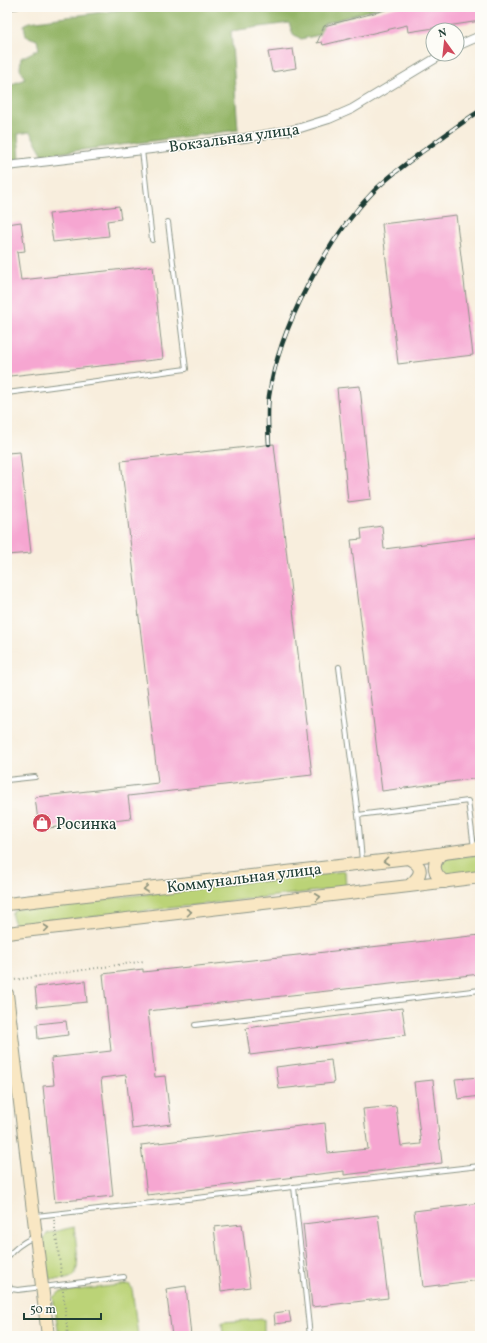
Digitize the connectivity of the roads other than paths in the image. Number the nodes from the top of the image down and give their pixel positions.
1 (480, 36) edge
2 (465, 43) edge
3 (430, 62) edge
4 (142, 150) junction
5 (7, 166) edge
6 (168, 222) dead end
7 (152, 240) dead end
8 (7, 393) edge
9 (340, 668) dead end
10 (35, 777) dead end
11 (7, 780) edge
12 (358, 815) junction
13 (477, 848) edge
14 (442, 853) junction
15 (408, 858) junction
16 (362, 864) junction
17 (480, 877) edge
18 (445, 882) junction
19 (409, 886) junction
20 (7, 904) edge
21 (7, 933) edge
22 (480, 990) edge
23 (7, 994) edge
24 (195, 1025) dead end
25 (9, 1036) edge
26 (480, 1166) edge
27 (294, 1187) junction
28 (34, 1216) junction
29 (36, 1236) junction
30 (7, 1258) edge
31 (124, 1277) dead end
32 (7, 1283) edge
33 (42, 1288) junction
34 (48, 1336) edge
35 (310, 1336) edge

1 - 2 street
3 - 4 street, Вокзальная улица
4 - 5 street, Вокзальная улица
4 - 7 lane
6 - 8 lane
9 - 12 lane
10 - 11 lane
12 - 13 lane
12 - 16 lane
13 - 14 main road, Коммунальная улица
14 - 15 main road, Коммунальная улица
14 - 18 main road
15 -> 16 main road, Коммунальная улица
15 - 19 main road
16 -> 20 main road, Коммунальная улица
17 - 18 main road, Коммунальная улица
18 - 19 main road, Коммунальная улица
21 -> 19 main road, Коммунальная улица
22 - 24 lane
23 - 25 main road
25 - 28 main road
26 - 27 lane
27 - 28 lane
27 - 35 lane
28 - 29 main road
29 - 30 lane
29 - 33 main road
31 - 33 lane
32 - 33 lane
33 - 34 main road

